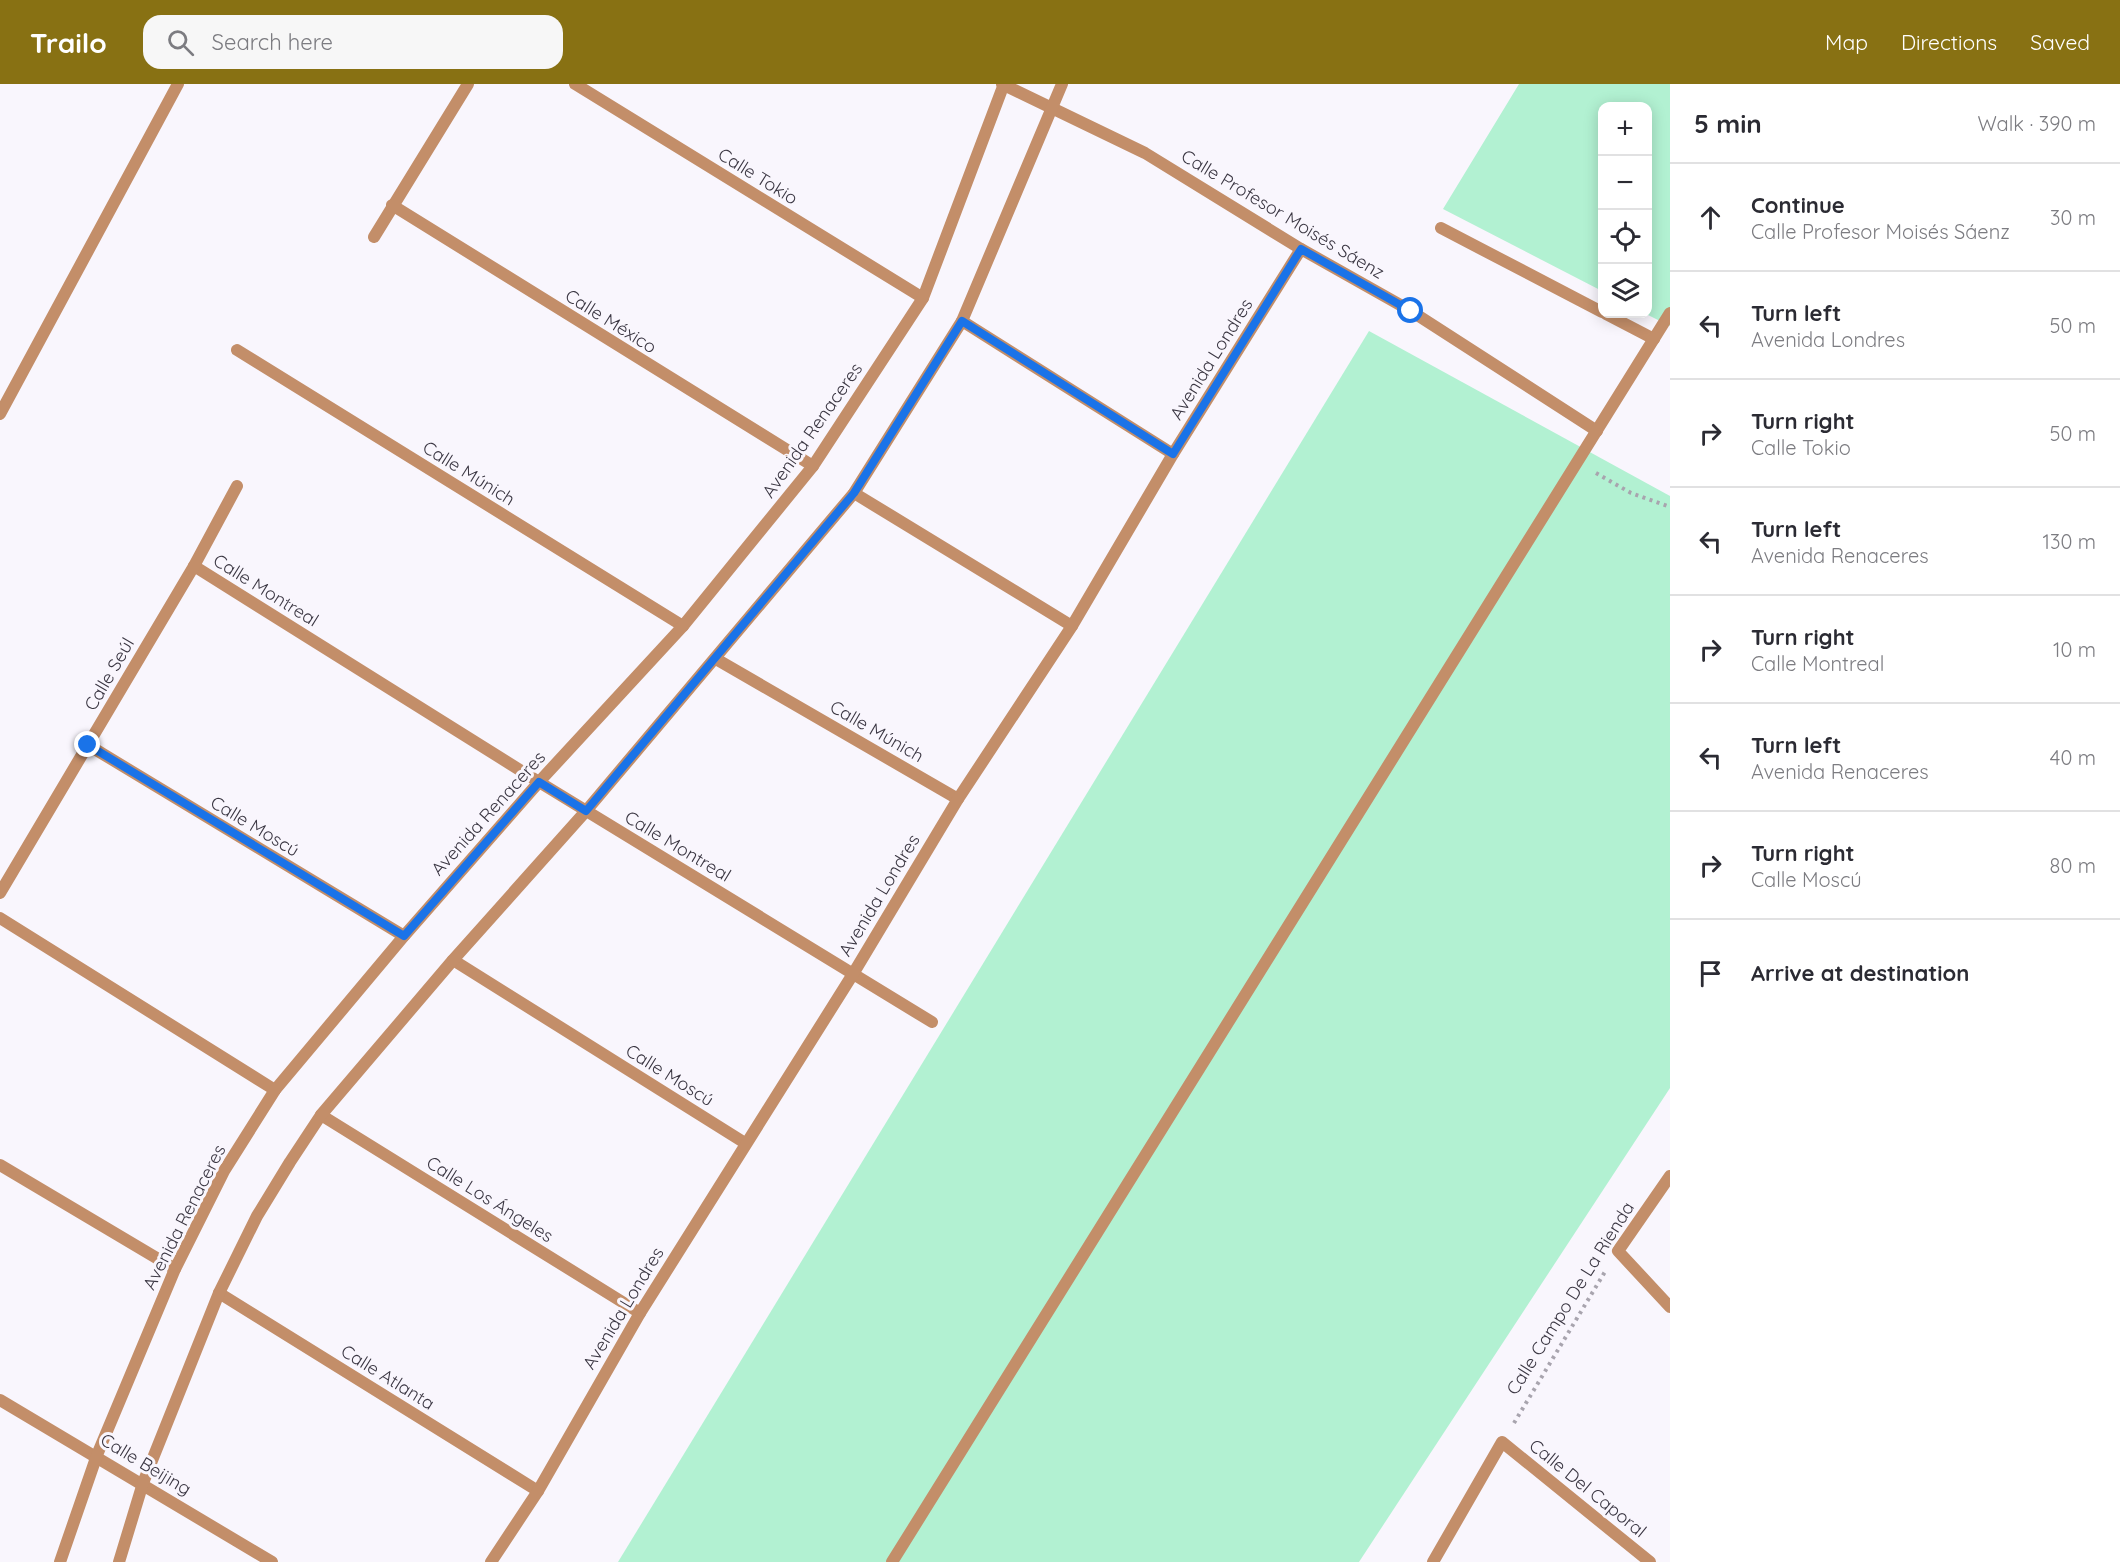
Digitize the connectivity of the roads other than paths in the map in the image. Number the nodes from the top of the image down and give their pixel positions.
1 (177, 84) edge
2 (468, 84) edge
3 (575, 84) edge
4 (1003, 84) edge
5 (1062, 84) edge
6 (1053, 109) junction
7 (392, 205) junction
8 (1441, 228) dead end
9 (374, 237) dead end
10 (1301, 249) junction
11 (923, 298) junction
12 (1598, 310) edge
13 (1670, 313) edge
14 (1614, 318) edge
15 (962, 321) junction
16 (1654, 339) junction
17 (237, 350) dead end
18 (0, 414) edge
19 (1598, 430) junction
20 (1173, 454) junction
21 (813, 466) junction
22 (237, 486) dead end
23 (854, 493) junction
24 (194, 566) junction
25 (683, 626) junction
26 (1072, 626) junction
27 (716, 658) junction
28 (88, 745) junction
29 (539, 782) junction
30 (958, 799) junction
31 (586, 811) junction
32 (0, 893) edge
33 (0, 918) edge
34 (404, 936) junction
35 (453, 960) junction
36 (853, 974) junction
37 (932, 1022) dead end
38 (275, 1090) junction
39 (321, 1115) junction
40 (745, 1143) junction
41 (0, 1165) edge
42 (1670, 1176) edge
43 (176, 1269) junction
44 (219, 1293) junction
45 (1670, 1307) edge
46 (640, 1313) junction
47 (0, 1400) edge
48 (97, 1455) junction
49 (144, 1483) junction
50 (538, 1491) junction
51 (60, 1562) edge
52 (120, 1562) edge
53 (272, 1562) edge
54 (492, 1562) edge
55 (892, 1562) edge
56 (1432, 1562) edge
57 (1650, 1562) edge

1 - 18 street
2 - 7 street
3 - 11 street, Calle Tokio
4 - 6 street, Calle Profesor Moisés Sáenz
4 - 11 street, Avenida Renaceres
5 - 6 street
6 - 10 street, Calle Profesor Moisés Sáenz
6 - 15 street
7 - 9 street
7 - 21 street, Calle México
8 - 12 street
10 - 19 street, Calle Profesor Moisés Sáenz
10 - 20 street, Avenida Londres
11 - 21 street, Avenida Renaceres
13 - 16 street
14 - 16 street
15 - 20 street
15 - 23 street
16 - 19 street
17 - 25 street, Calle Múnich
19 - 55 street
20 - 26 street, Avenida Londres
21 - 25 street, Avenida Renaceres
22 - 24 street, Calle Seúl
23 - 26 street
23 - 27 street
24 - 28 street, Calle Seúl
24 - 29 street, Calle Montreal
25 - 29 street, Avenida Renaceres
26 - 30 street, Avenida Londres
27 - 30 street, Calle Múnich
27 - 31 street
28 - 32 street, Calle Seúl
28 - 34 street, Calle Moscú
29 - 31 street, Calle Montreal
29 - 34 street, Avenida Renaceres
30 - 36 street, Avenida Londres
31 - 35 street
31 - 36 street, Calle Montreal
33 - 38 street
34 - 38 street, Avenida Renaceres
35 - 39 street
35 - 40 street, Calle Moscú
36 - 37 street, Calle Montreal
36 - 40 street, Avenida Londres
38 - 43 street, Avenida Renaceres
39 - 44 street
39 - 46 street, Calle Los Ángeles
40 - 46 street, Avenida Londres
41 - 43 street
42 - 45 street, Calle Campo De La Rienda
43 - 48 street, Avenida Renaceres
44 - 49 street
44 - 50 street, Calle Atlanta
46 - 50 street, Avenida Londres
47 - 48 street, Calle Beijing
48 - 49 street, Calle Beijing
48 - 51 street, Avenida Renaceres
49 - 52 street
49 - 53 street, Calle Beijing
50 - 54 street, Avenida Londres
56 - 57 street, Calle Del Caporal

